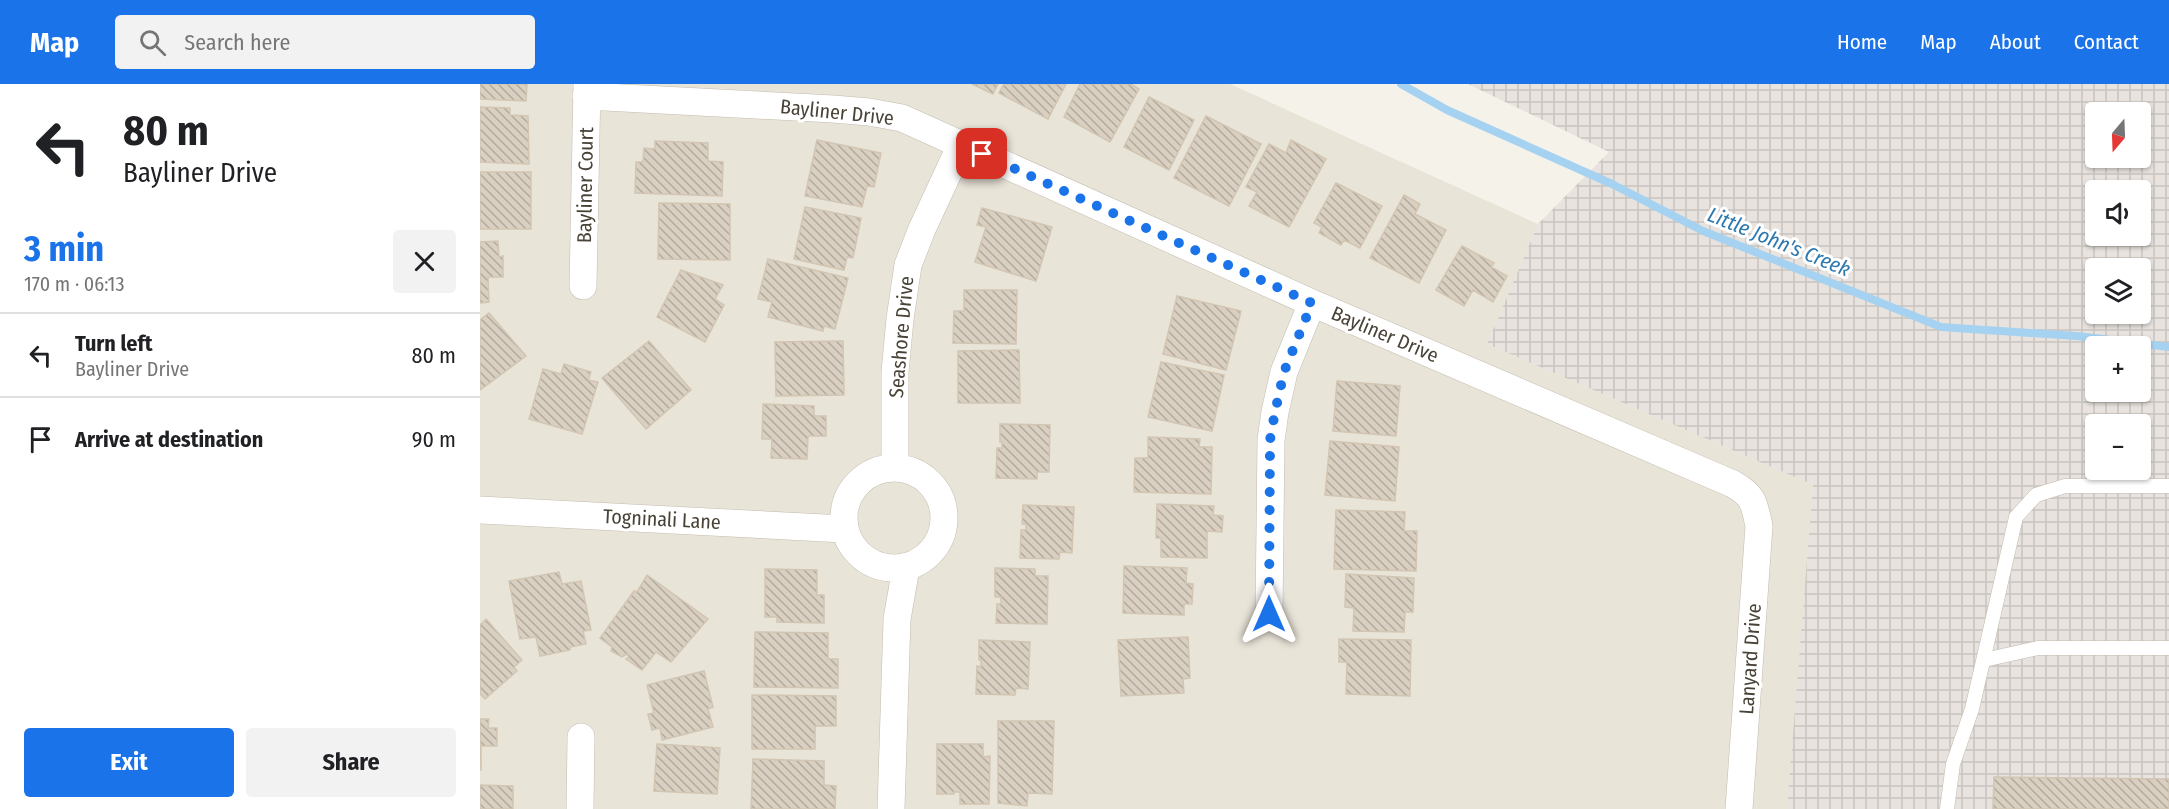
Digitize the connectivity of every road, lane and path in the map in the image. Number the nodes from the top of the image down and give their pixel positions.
1 (587, 90) edge
2 (961, 145) junction
3 (583, 285) dead end
4 (1312, 303) junction
5 (895, 468) junction
6 (2169, 486) edge
7 (1755, 508) joint
8 (480, 510) edge
9 (843, 529) junction
10 (906, 568) junction
11 (1269, 614) dead end
12 (2169, 648) edge
13 (1984, 660) junction
14 (580, 737) dead end
15 (580, 809) edge
16 (891, 809) edge
17 (1739, 809) edge
18 (1947, 809) edge

1 - 2 street, Bayliner Drive
1 - 3 street, Bayliner Court
2 - 4 street, Bayliner Drive
2 - 5 street, Seashore Drive
4 - 7 street, Bayliner Drive
4 - 11 street
5 - 9 street
5 - 10 street
6 - 13 lane
7 - 17 street, Lanyard Drive
8 - 9 street, Togninali Lane
9 - 10 street
10 - 16 street
12 - 13 lane
13 - 18 lane
14 - 15 street

